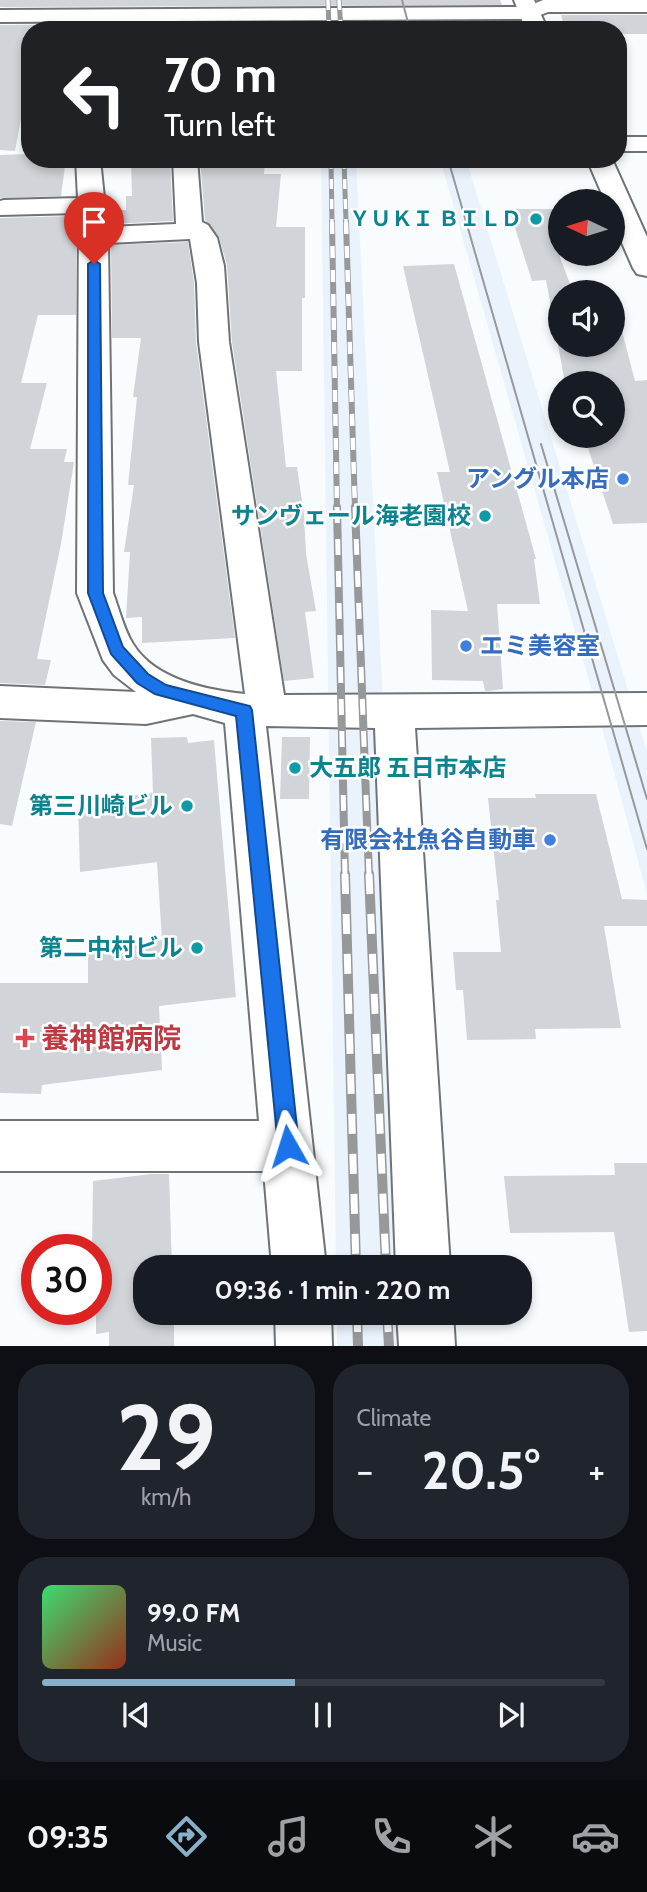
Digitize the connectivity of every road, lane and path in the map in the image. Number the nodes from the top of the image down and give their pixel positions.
1 (647, 6) edge
2 (164, 14) edge
3 (530, 14) edge
4 (84, 15) edge
5 (0, 16) edge
6 (627, 144) edge
7 (647, 144) edge
8 (89, 168) edge
9 (186, 168) edge
10 (604, 168) edge
11 (4, 208) dead end
12 (92, 221) junction
13 (199, 230) junction
14 (647, 268) edge
15 (191, 699) junction
16 (0, 702) edge
17 (647, 709) edge
18 (255, 711) junction
19 (394, 712) junction
20 (0, 1146) edge
21 (288, 1146) junction
22 (298, 1255) edge
23 (422, 1255) edge
24 (303, 1325) edge
25 (426, 1325) edge
26 (304, 1346) edge
27 (427, 1346) edge

1 - 3 main road
2 - 3 main road
2 - 4 main road
4 - 5 main road
6 - 7 main road
8 - 12 main road
9 - 13 main road
10 - 14 main road
11 - 12 main road
12 - 13 main road
12 - 15 main road
13 - 18 main road
15 - 16 main road
15 - 18 main road
17 - 19 main road
18 - 19 main road
18 - 21 main road
19 - 23 main road
20 - 21 main road
21 - 22 main road
24 - 26 main road
25 - 27 main road

